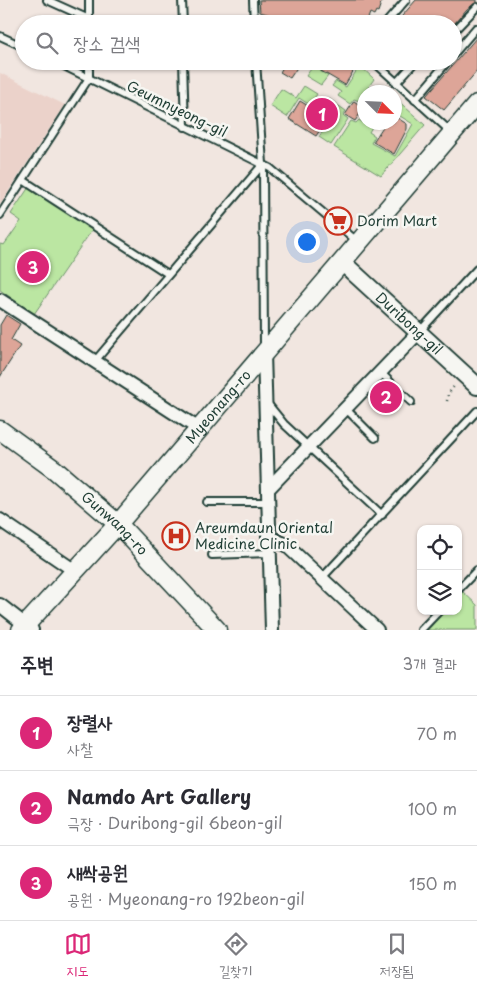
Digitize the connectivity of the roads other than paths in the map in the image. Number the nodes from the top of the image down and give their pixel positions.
1 (47, 0) edge
2 (89, 0) edge
3 (182, 0) edge
4 (253, 0) edge
5 (406, 0) edge
6 (477, 7) edge
7 (77, 15) edge
8 (89, 15) edge
9 (183, 15) edge
10 (254, 15) edge
11 (393, 15) edge
12 (462, 23) edge
13 (476, 28) edge
14 (0, 36) edge
15 (15, 43) edge
16 (462, 44) edge
17 (73, 70) edge
18 (89, 70) edge
19 (183, 70) edge
20 (257, 70) edge
21 (382, 70) edge
22 (408, 70) edge
23 (440, 70) edge
24 (89, 78) junction
25 (396, 83) junction
26 (415, 100) junction
27 (477, 104) edge
28 (185, 127) junction
29 (452, 133) junction
30 (263, 164) junction
31 (24, 180) junction
32 (0, 215) edge
33 (359, 242) junction
34 (342, 262) junction
35 (477, 269) edge
36 (168, 274) junction
37 (0, 300) edge
38 (419, 332) junction
39 (264, 353) junction
40 (95, 361) junction
41 (381, 373) junction
42 (477, 386) edge
43 (267, 402) junction
44 (411, 402) dead end
45 (346, 409) junction
46 (477, 411) edge
47 (199, 429) junction
48 (0, 430) edge
49 (375, 438) dead end
50 (308, 448) junction
51 (268, 489) junction
52 (207, 502) dead end
53 (268, 502) junction
54 (382, 515) junction
55 (0, 520) edge
56 (118, 524) junction
57 (268, 536) junction
58 (269, 553) junction
59 (212, 555) dead end
60 (477, 570) edge
61 (75, 571) junction
62 (322, 578) junction
63 (462, 586) edge
64 (0, 605) edge
65 (434, 615) edge
66 (26, 628) edge
67 (216, 630) edge
68 (272, 630) edge
69 (377, 630) edge
70 (421, 630) edge

1 - 7 lane
2 - 8 lane
3 - 9 lane
4 - 10 lane
5 - 11 lane
6 - 12 lane
13 - 16 lane
14 - 15 lane
17 - 24 lane, Geumnyeong-gil
18 - 24 lane
19 - 28 lane
20 - 30 lane
21 - 25 lane
22 - 25 lane
23 - 26 lane
24 - 28 lane, Geumnyeong-gil
24 - 31 lane
25 - 26 lane
26 - 29 lane
27 - 29 main road, Myeonang-ro
28 - 30 lane, Geumnyeong-gil
29 - 33 main road, Myeonang-ro
30 - 33 lane
30 - 36 lane
30 - 39 lane
31 - 32 lane
31 - 36 lane
33 - 34 main road, Myeonang-ro
34 - 38 street, Duribong-gil
34 - 39 main road, Myeonang-ro
35 - 38 lane
36 - 40 lane
37 - 40 street
38 - 41 street
38 - 42 street, Duribong-gil
39 - 43 street
39 - 47 main road, Myeonang-ro
40 - 47 street
41 - 44 lane
41 - 45 street
43 - 50 lane
43 - 51 street
45 - 49 lane
45 - 50 street
46 - 54 lane
47 - 56 main road, Myeonang-ro
48 - 56 main road, Gunwang-ro
50 - 51 street
50 - 54 lane
51 - 53 street
52 - 53 lane
53 - 57 street
54 - 62 lane
55 - 61 street
56 - 61 main road, Myeonang-ro
56 - 67 main road, Gunwang-ro
57 - 58 street
57 - 62 street
58 - 59 lane
58 - 68 street
60 - 63 lane
61 - 66 main road, Myeonang-ro
62 - 69 street
64 - 66 street
65 - 70 lane

